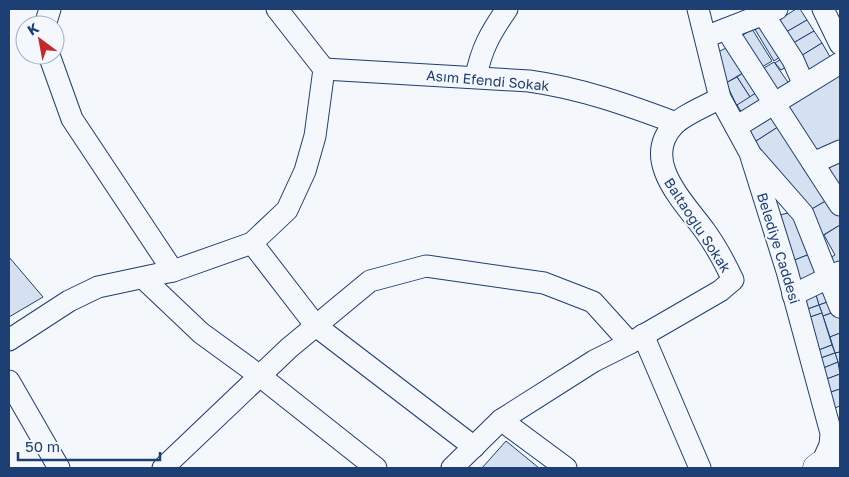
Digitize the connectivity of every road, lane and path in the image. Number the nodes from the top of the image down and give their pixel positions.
1 (277, 9) edge
2 (507, 9) edge
3 (698, 9) edge
4 (823, 9) edge
5 (766, 11) edge
6 (726, 29) junction
7 (706, 36) junction
8 (840, 44) edge
9 (840, 63) edge
10 (52, 65) edge
11 (324, 69) junction
12 (476, 77) junction
13 (804, 85) junction
14 (720, 98) junction
15 (774, 104) junction
16 (676, 122) junction
17 (736, 127) junction
18 (840, 151) edge
19 (750, 153) junction
20 (813, 163) junction
21 (840, 205) edge
22 (252, 243) junction
23 (173, 271) junction
24 (835, 274) edge
25 (143, 278) junction
26 (793, 295) junction
27 (840, 307) edge
28 (316, 326) junction
29 (636, 339) junction
30 (9, 340) edge
31 (260, 376) junction
32 (9, 381) edge
33 (501, 420) junction
34 (474, 447) junction
35 (825, 465) edge
36 (59, 468) edge
37 (163, 468) edge
38 (376, 468) edge
39 (452, 468) edge
40 (566, 468) edge
41 (700, 468) edge

1 - 11 street
2 - 12 street
3 - 7 street, Belediye Caddesi
4 - 8 street
5 - 6 street
5 - 13 street
6 - 7 street
6 - 15 street
7 - 14 street, Belediye Caddesi
9 - 13 street
10 - 23 street
11 - 12 street, Asım Efendi Sokak
11 - 22 street
12 - 16 street, Asım Efendi Sokak
13 - 15 street
14 - 16 street
14 - 17 street, Belediye Caddesi
15 - 17 street
15 - 20 street
16 - 29 street, Baltaoğlu Sokak
17 - 19 street, Belediye Caddesi
18 - 20 street
19 - 24 street
19 - 26 street, Belediye Caddesi
20 - 21 street
22 - 23 street
22 - 28 street
23 - 25 street
24 - 26 street
24 - 27 street
25 - 30 street
25 - 31 street
26 - 35 street, Belediye Caddesi
28 - 29 street
28 - 31 street
28 - 34 street
29 - 33 street
29 - 41 street
31 - 37 street
31 - 38 street
32 - 36 street
33 - 34 street
33 - 40 street
34 - 39 street

